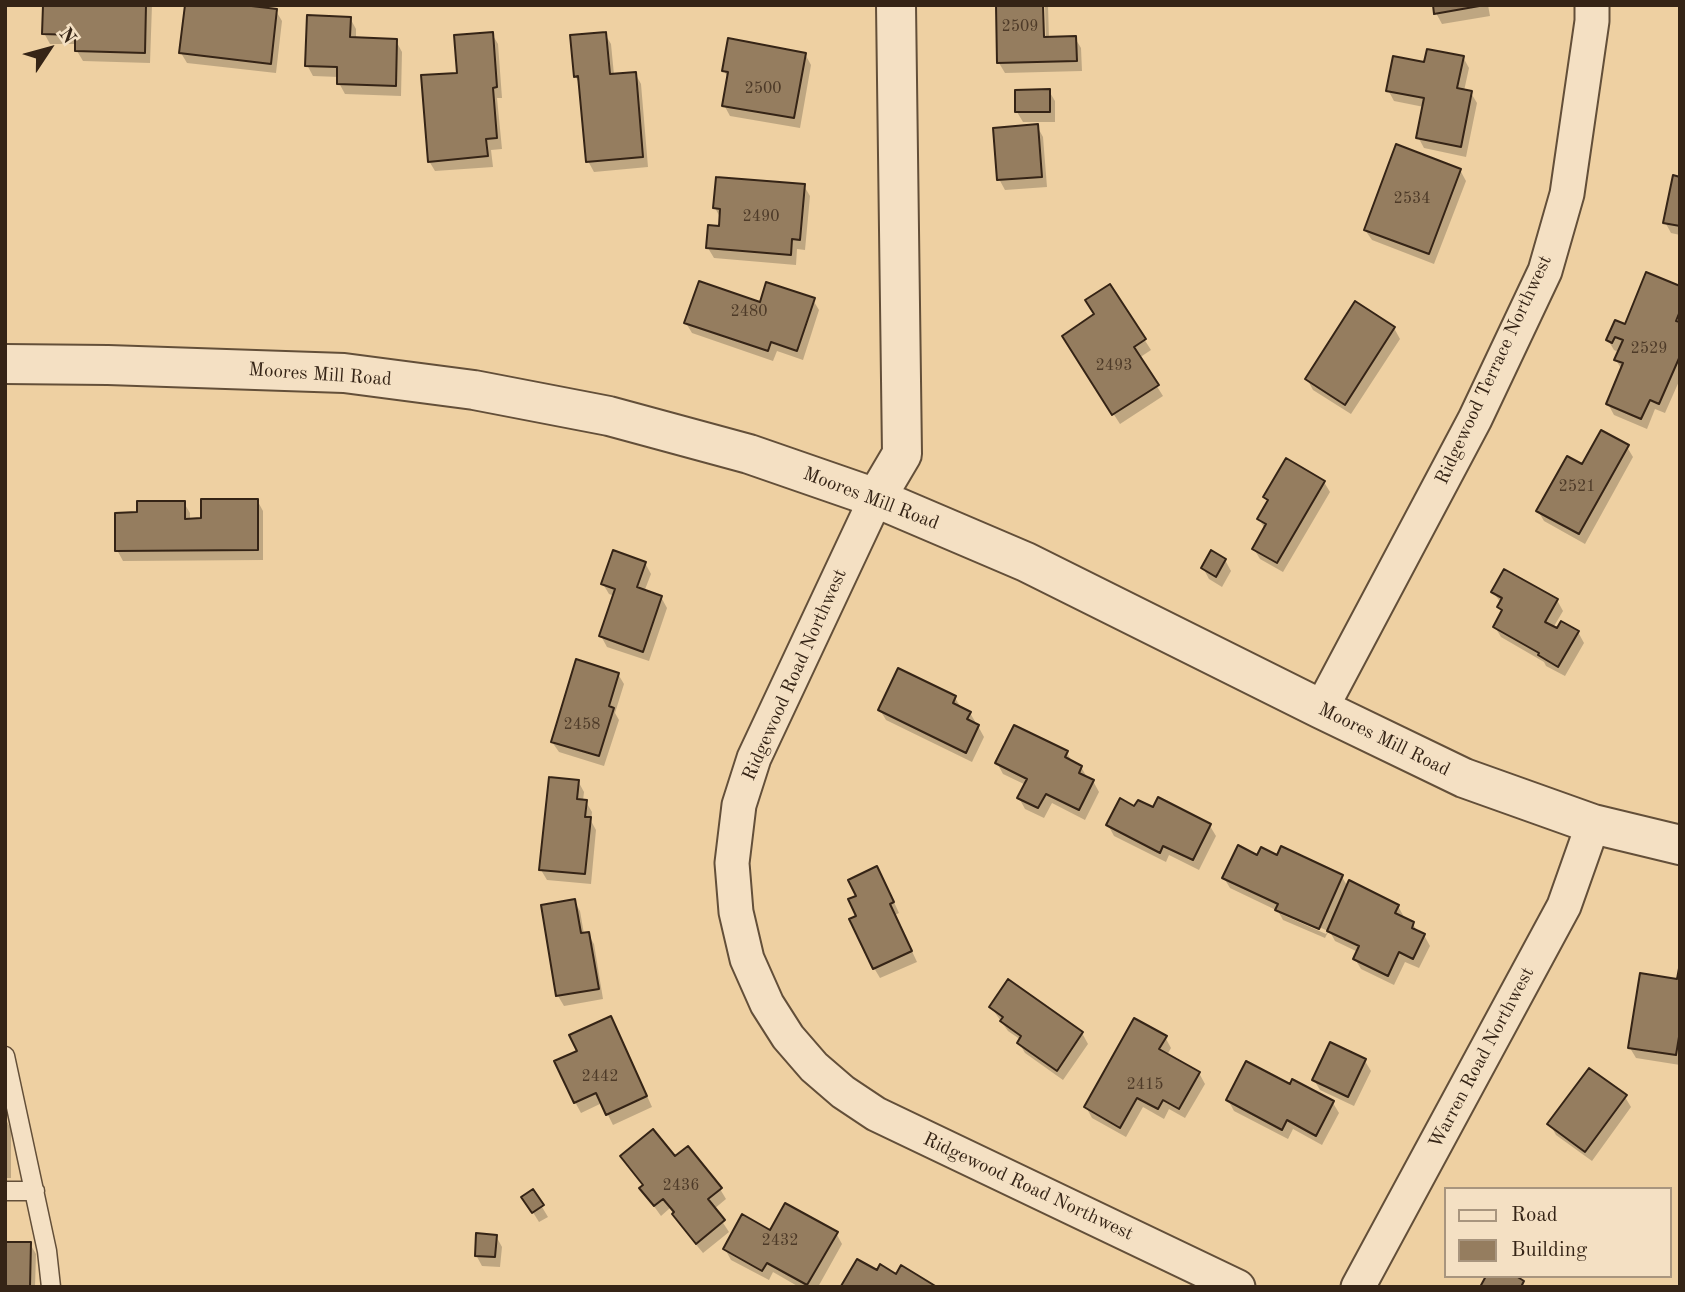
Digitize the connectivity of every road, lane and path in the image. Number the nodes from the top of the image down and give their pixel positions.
1 (896, 5) edge
2 (1591, 5) edge
3 (5, 364) edge
4 (876, 498) junction
5 (1321, 709) junction
6 (1592, 824) junction
7 (1680, 845) edge
8 (5, 1056) edge
9 (5, 1191) edge
10 (35, 1191) junction
11 (51, 1287) edge
12 (1238, 1287) edge
13 (1358, 1287) edge

1 - 4 street, Ridgewood Road Northwest
2 - 5 street, Ridgewood Terrace Northwest
3 - 4 street, Moores Mill Road
4 - 5 street, Moores Mill Road
4 - 12 street, Ridgewood Road Northwest
5 - 6 street, Moores Mill Road
6 - 7 street, Moores Mill Road
6 - 13 street, Warren Road Northwest
8 - 10 lane
9 - 10 lane
10 - 11 lane

